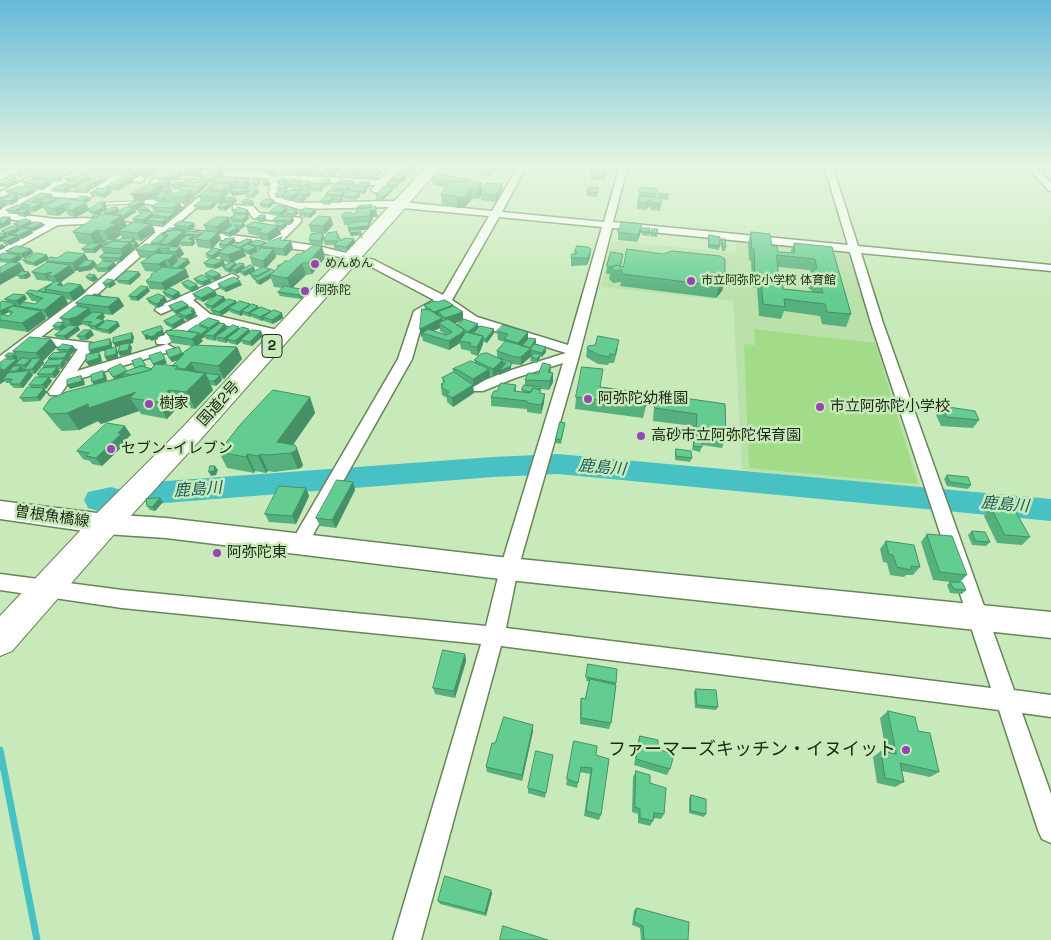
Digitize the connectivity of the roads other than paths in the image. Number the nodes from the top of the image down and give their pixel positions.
1 (190, 209) edge
2 (251, 209) edge
3 (397, 209) edge
4 (440, 209) edge
5 (497, 209) edge
6 (612, 209) edge
7 (841, 209) edge
8 (0, 214) edge
9 (494, 214) junction
10 (28, 219) junction
11 (56, 222) junction
12 (607, 225) junction
13 (14, 226) edge
14 (166, 230) junction
15 (273, 244) junction
16 (853, 249) junction
17 (0, 254) edge
18 (354, 256) junction
19 (1051, 268) edge
20 (216, 272) edge
21 (232, 277) junction
22 (247, 282) dead end
23 (77, 289) edge
24 (94, 292) junction
25 (185, 299) junction
26 (443, 300) junction
27 (63, 301) edge
28 (79, 303) junction
29 (161, 310) dead end
30 (206, 317) junction
31 (282, 335) junction
32 (31, 340) junction
33 (167, 348) dead end
34 (573, 353) junction
35 (148, 354) junction
36 (0, 362) edge
37 (64, 379) junction
38 (478, 388) dead end
39 (55, 392) dead end
40 (0, 510) edge
41 (105, 524) junction
42 (299, 544) junction
43 (509, 569) junction
44 (0, 582) edge
45 (49, 588) junction
46 (978, 617) junction
47 (1051, 625) edge
48 (494, 636) junction
49 (0, 640) edge
50 (1007, 700) junction
51 (1051, 706) edge
52 (1051, 830) edge
53 (407, 940) edge

1 - 14 street
2 - 15 street
3 - 18 highway, 国道2号 / 2
4 - 9 street
5 - 9 street
6 - 12 street
7 - 16 street
8 - 10 street
9 - 12 street
9 - 26 street
10 - 11 street
10 - 13 street
11 - 14 street
11 - 17 street
12 - 16 street
12 - 34 street
14 - 15 street
14 - 24 street
15 - 18 street
16 - 19 street
16 - 46 street
18 - 26 street
18 - 31 highway, 国道2号 / 2
20 - 21 street
21 - 22 street
21 - 25 street
23 - 24 street
24 - 28 street
25 - 29 street
25 - 30 street
26 - 34 street
26 - 42 street
27 - 28 street
28 - 32 street
30 - 31 street
30 - 35 street
31 - 41 highway, 国道2号 / 2
32 - 36 street
32 - 37 street
33 - 35 street
34 - 38 street
34 - 43 street
35 - 37 street
37 - 39 street
40 - 41 street, 曽根魚橋線
41 - 42 street, 曽根魚橋線
41 - 45 highway, 国道2号 / 2
42 - 43 street, 曽根魚橋線
43 - 46 street, 曽根魚橋線
43 - 48 street
44 - 45 street
45 - 48 street
45 - 49 highway, 国道2号 / 2
46 - 47 street, 曽根魚橋線
46 - 50 street
48 - 50 street
48 - 53 street
50 - 51 street
50 - 52 street

